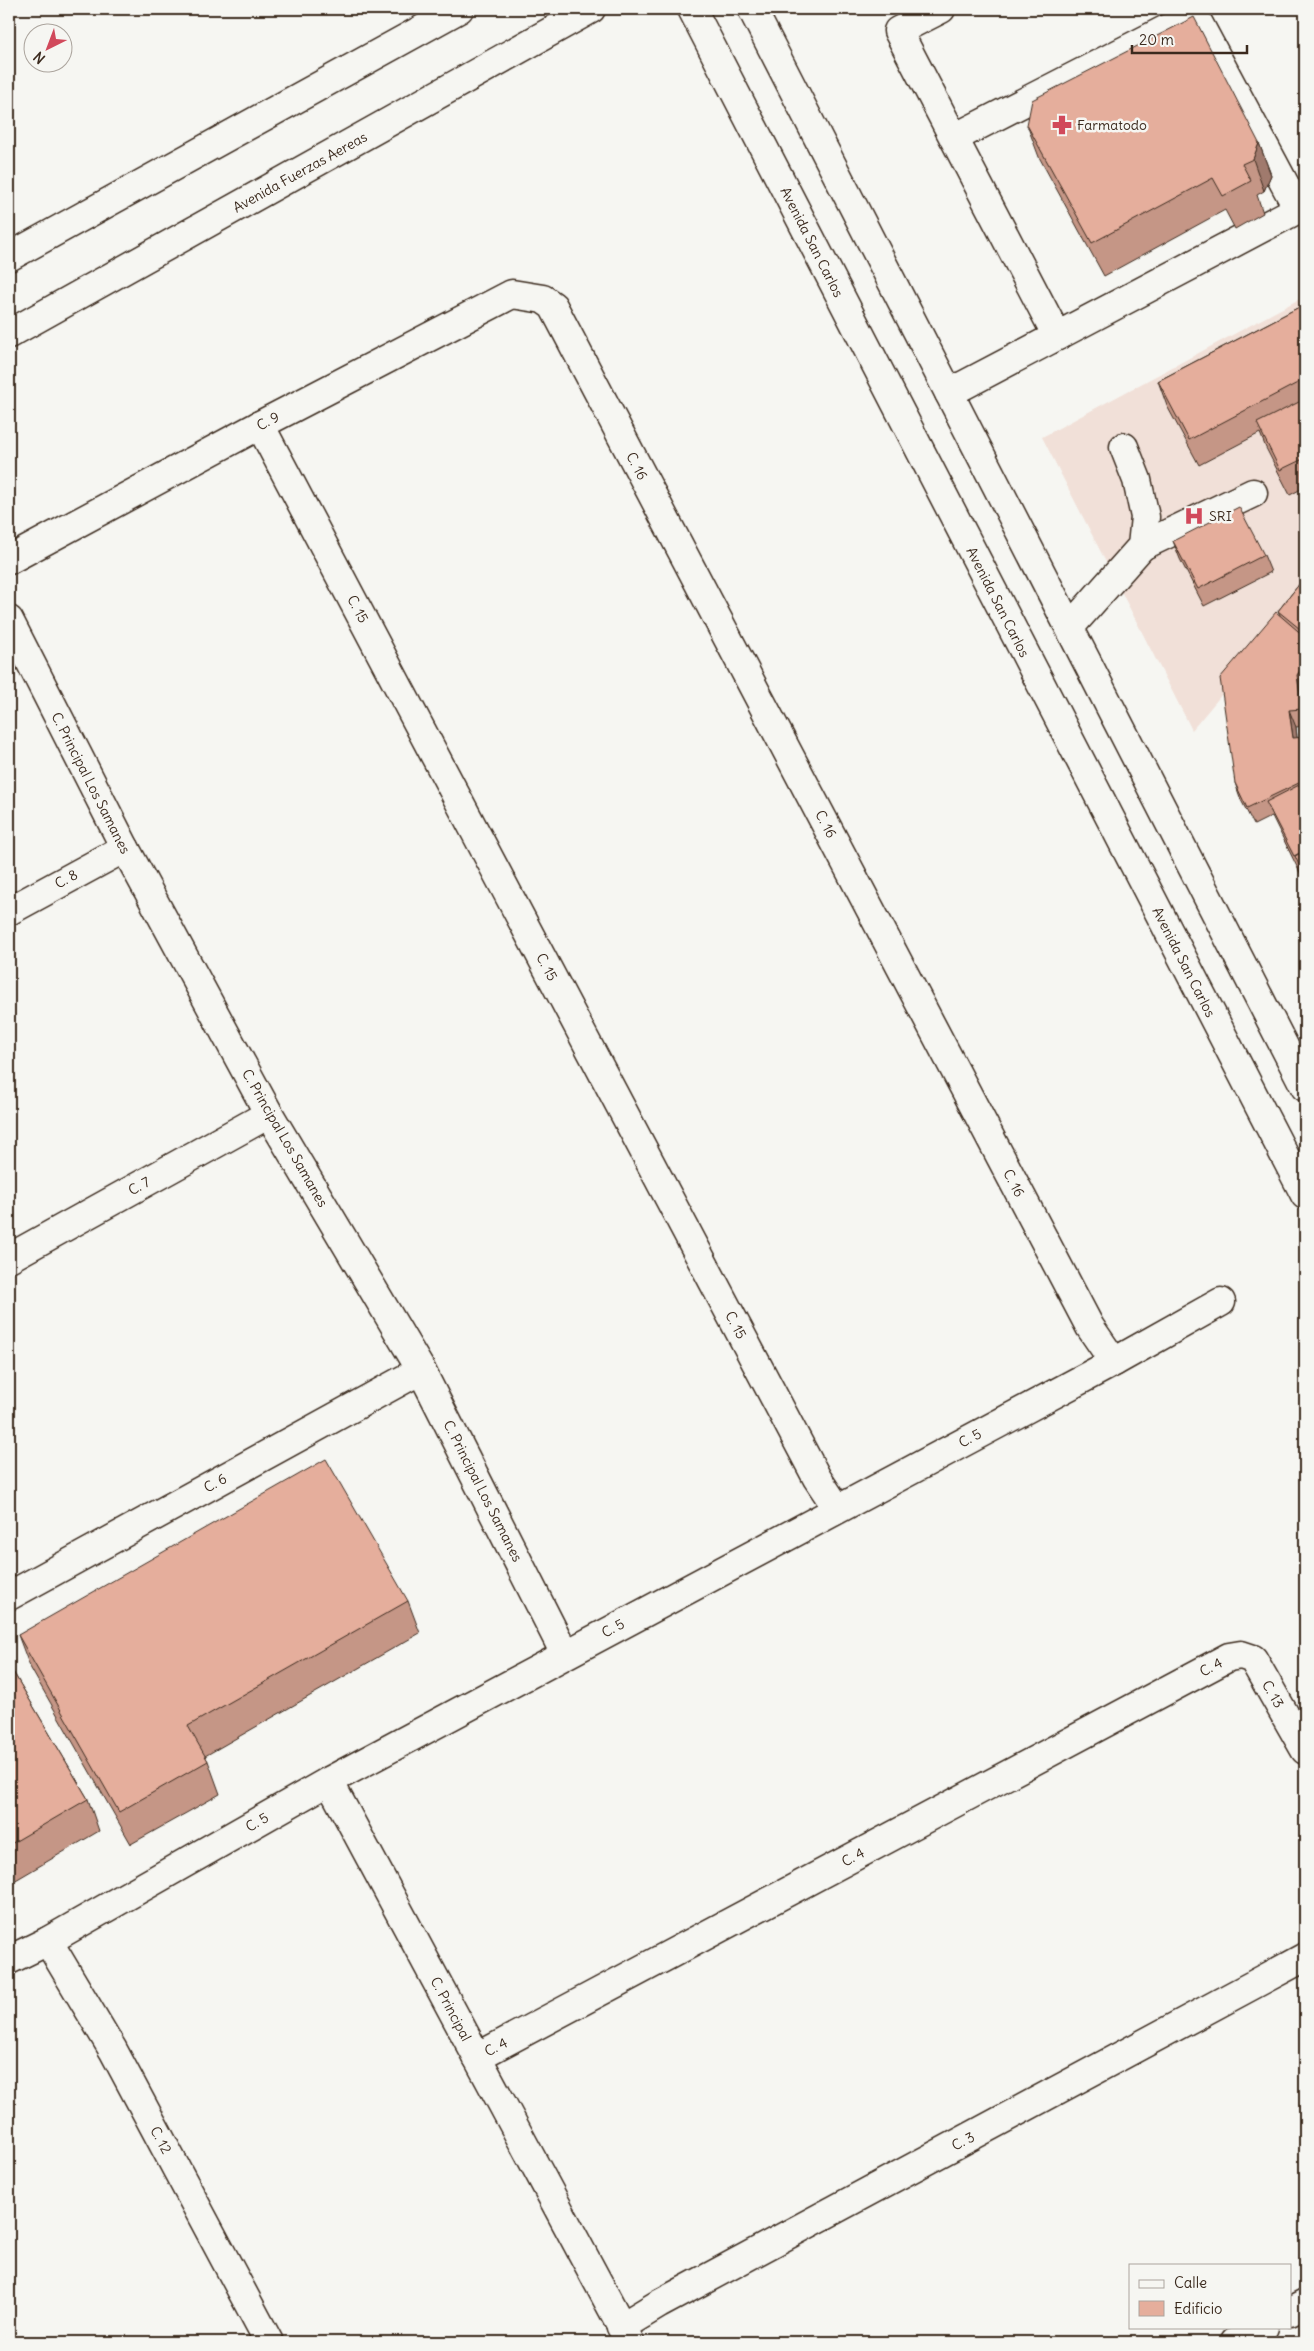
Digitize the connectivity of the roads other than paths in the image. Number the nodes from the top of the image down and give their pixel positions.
1 (459, 9) edge
2 (591, 9) edge
3 (692, 9) edge
4 (752, 9) edge
5 (940, 9) edge
6 (1193, 12) edge
7 (954, 138) junction
8 (9, 257) edge
9 (531, 295) joint
10 (9, 334) edge
11 (1057, 336) junction
12 (949, 393) junction
13 (260, 425) junction
14 (1124, 447) dead end
15 (1253, 493) dead end
16 (1142, 546) junction
17 (9, 560) edge
18 (9, 620) edge
19 (1070, 627) junction
20 (125, 848) junction
21 (9, 910) edge
22 (1305, 1087) edge
23 (269, 1114) junction
24 (1305, 1195) edge
25 (9, 1258) edge
26 (1220, 1302) dead end
27 (1114, 1362) junction
28 (421, 1370) junction
29 (837, 1508) junction
30 (9, 1596) edge
31 (565, 1654) junction
32 (1229, 1657) joint
33 (1305, 1750) edge
34 (330, 1781) junction
35 (48, 1941) junction
36 (1305, 1958) edge
37 (9, 1960) edge
38 (477, 2057) junction
39 (1305, 2304) edge
40 (1292, 2311) edge
41 (1261, 2328) edge
42 (625, 2334) edge
43 (269, 2342) edge
44 (1236, 2342) edge

1 - 8 street
2 - 10 street, Avenida Fuerzas Aereas
3 - 24 street, Avenida San Carlos
4 - 12 street
5 - 7 street
6 - 7 street
6 - 11 street
7 - 11 street
9 - 13 street, C. 9
9 - 27 street, C. 16
11 - 12 street
12 - 19 street
13 - 17 street, C. 9
13 - 29 street, C. 15
14 - 16 street
15 - 16 street
16 - 19 street
18 - 20 street, C. Principal Los Samanes
19 - 22 street
20 - 21 street, C. 8
20 - 23 street, C. Principal Los Samanes
23 - 25 street, C. 7
23 - 28 street, C. Principal Los Samanes
26 - 27 street, C. 5
27 - 29 street, C. 5
28 - 30 street, C. 6
28 - 31 street, C. Principal Los Samanes
29 - 31 street, C. 5
31 - 34 street, C. 5
32 - 33 street, C. 13
32 - 38 street, C. 4
34 - 35 street, C. 5
34 - 38 street, C. Principal
35 - 37 street, C. 5
35 - 43 street, C. 12
36 - 42 street, C. 3
38 - 42 street, C. Principal
39 - 40 street
41 - 44 street

